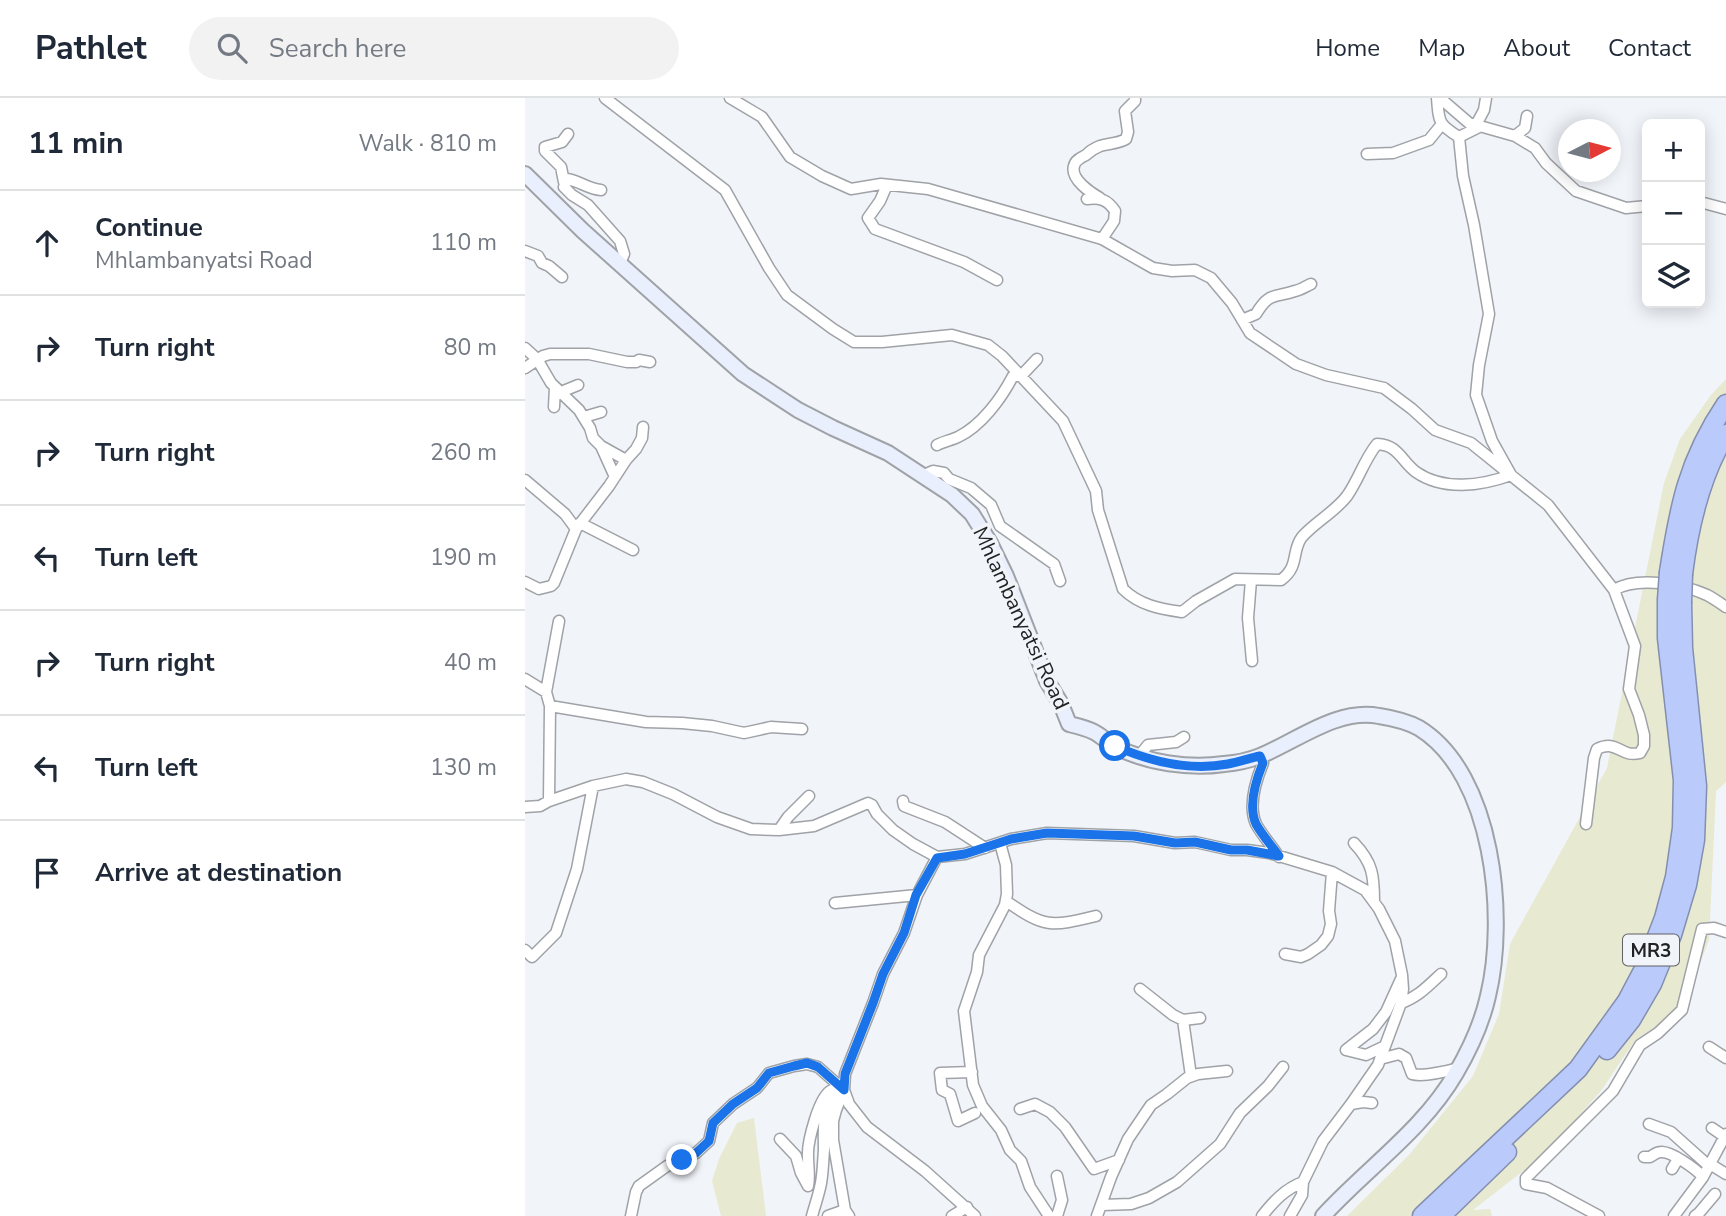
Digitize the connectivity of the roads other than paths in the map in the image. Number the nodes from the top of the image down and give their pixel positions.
1 (605, 98) edge
2 (730, 98) edge
3 (1135, 98) edge
4 (1438, 98) edge
5 (1486, 98) edge
6 (1527, 116) dead end
7 (1441, 124) junction
8 (1478, 126) junction
9 (568, 134) dead end
10 (1455, 134) junction
11 (1515, 136) junction
12 (1429, 140) junction
13 (1367, 154) dead end
14 (525, 174) edge
15 (564, 182) junction
16 (887, 185) junction
17 (601, 190) dead end
18 (1100, 198) junction
19 (1087, 199) dead end
20 (1705, 203) edge
21 (1642, 206) edge
22 (1726, 209) edge
23 (1102, 239) junction
24 (525, 251) edge
25 (619, 263) junction
26 (562, 277) dead end
27 (997, 280) dead end
28 (1311, 284) dead end
29 (1242, 320) junction
30 (525, 348) edge
31 (537, 359) junction
32 (1037, 359) dead end
33 (650, 362) dead end
34 (525, 368) edge
35 (1021, 376) junction
36 (578, 385) dead end
37 (558, 390) junction
38 (1726, 404) edge
39 (555, 407) dead end
40 (601, 412) dead end
41 (584, 418) junction
42 (643, 427) dead end
43 (1726, 434) edge
44 (937, 444) dead end
45 (601, 446) junction
46 (626, 460) junction
47 (924, 475) junction
48 (1511, 475) junction
49 (614, 477) junction
50 (525, 480) edge
51 (578, 526) junction
52 (633, 551) dead end
53 (1676, 573) junction
54 (1060, 580) dead end
55 (1251, 580) junction
56 (525, 582) edge
57 (1613, 590) junction
58 (1682, 598) junction
59 (1726, 607) edge
60 (559, 621) dead end
61 (1252, 661) dead end
62 (525, 679) edge
63 (545, 692) junction
64 (550, 706) junction
65 (802, 729) dead end
66 (1184, 737) dead end
67 (1139, 756) junction
68 (1260, 756) junction
69 (593, 786) junction
70 (809, 796) dead end
71 (549, 801) junction
72 (903, 801) dead end
73 (525, 807) edge
74 (1586, 824) dead end
75 (779, 830) junction
76 (1000, 843) junction
77 (1354, 843) dead end
78 (985, 848) junction
79 (1279, 856) junction
80 (937, 858) junction
81 (1332, 872) junction
82 (916, 895) junction
83 (1006, 901) junction
84 (835, 903) dead end
85 (1374, 903) junction
86 (1096, 916) dead end
87 (1726, 932) edge
88 (525, 950) edge
89 (1285, 954) dead end
90 (1441, 974) dead end
91 (1402, 975) junction
92 (1140, 989) dead end
93 (1401, 1003) junction
94 (1200, 1018) dead end
95 (1183, 1020) junction
96 (1385, 1046) junction
97 (1709, 1047) dead end
98 (1726, 1058) edge
99 (1380, 1059) junction
100 (1283, 1067) dead end
101 (1459, 1068) junction
102 (1227, 1071) dead end
103 (972, 1072) junction
104 (1191, 1076) junction
105 (844, 1090) junction
106 (1372, 1103) dead end
107 (1351, 1104) junction
108 (1020, 1109) dead end
109 (975, 1113) dead end
110 (1649, 1124) dead end
111 (1712, 1128) dead end
112 (1725, 1136) edge
113 (780, 1139) dead end
114 (1643, 1157) dead end
115 (1678, 1159) junction
116 (1119, 1160) junction
117 (1710, 1165) junction
118 (1672, 1169) dead end
119 (1726, 1174) edge
120 (1057, 1176) dead end
121 (1703, 1177) junction
122 (1303, 1182) junction
123 (1715, 1194) dead end
124 (1102, 1205) junction
125 (967, 1208) junction
126 (847, 1213) edge
127 (1676, 1214) edge
128 (631, 1216) edge
129 (812, 1216) edge
130 (828, 1216) edge
131 (951, 1216) edge
132 (975, 1216) edge
133 (1049, 1216) edge
134 (1057, 1216) edge
135 (1097, 1216) edge
136 (1262, 1216) edge
137 (1290, 1216) edge
138 (1323, 1216) edge
139 (1422, 1216) edge
140 (1441, 1216) edge
141 (1599, 1216) edge
142 (1692, 1216) edge

1 - 35 street
2 - 16 street
3 - 18 street
4 - 7 street
4 - 8 street
5 - 8 street
6 - 11 street
7 - 10 street
7 - 12 street
8 - 10 street
8 - 11 street
9 - 15 street
10 - 12 street
10 - 48 street
11 - 21 street
12 - 13 street
14 - 25 main road, Mhlambanyatsi Road
15 - 17 street
15 - 25 street
16 - 23 street
16 - 27 street
18 - 19 street
18 - 23 street
20 - 22 street
23 - 29 street
24 - 26 street
25 - 47 main road, Mhlambanyatsi Road
28 - 29 street
29 - 48 street
30 - 31 street
31 - 33 street
31 - 34 street
31 - 37 street
32 - 35 street
35 - 44 street
35 - 55 street
36 - 37 street
37 - 39 street
37 - 41 street
38 - 53 highway, MR3
40 - 41 street
41 - 45 street
42 - 46 street
43 - 53 highway, MR3
45 - 46 street
45 - 49 street
46 - 49 street
47 - 54 street
47 - 67 main road, Mhlambanyatsi Road
48 - 55 street
48 - 57 street
49 - 51 street
50 - 51 street
51 - 52 street
51 - 56 street
53 - 58 highway, MR3, bridge
55 - 61 street
57 - 58 street
57 - 74 street
58 - 59 street
58 - 139 highway, MR3
58 - 140 highway, MR3
60 - 63 street
62 - 63 street
63 - 64 street
64 - 65 street
64 - 71 street
66 - 67 street
67 - 68 main road, Mhlambanyatsi Road
68 - 79 street
68 - 101 main road, Mhlambanyatsi Road
69 - 71 street
69 - 75 street
69 - 88 street
70 - 75 street
71 - 73 street
72 - 78 street
75 - 80 street
76 - 78 street
76 - 79 street
76 - 83 street
77 - 85 street
78 - 80 street
79 - 81 street
80 - 82 street
81 - 85 street
81 - 89 street
82 - 84 street
82 - 105 street
83 - 86 street
83 - 103 street
85 - 91 street
87 - 141 street
90 - 93 street
91 - 93 street
91 - 96 street
92 - 95 street
93 - 96 street
94 - 95 street
95 - 104 street
96 - 99 street
97 - 98 street
99 - 101 street
99 - 107 street
100 - 124 street
101 - 138 main road, Mhlambanyatsi Road
102 - 104 street
103 - 109 street
103 - 133 street
104 - 116 street
105 - 113 street
105 - 125 street
105 - 126 street
105 - 128 street
105 - 129 street
106 - 107 street
107 - 122 street
108 - 116 street
110 - 117 street
111 - 112 street
112 - 117 street
114 - 115 street
115 - 118 street
115 - 121 street
116 - 124 street
117 - 119 street
117 - 121 street
120 - 134 street
121 - 127 street
122 - 136 street
122 - 137 street
123 - 142 street
124 - 135 street
125 - 131 street
125 - 132 street
126 - 130 street
127 - 142 street

